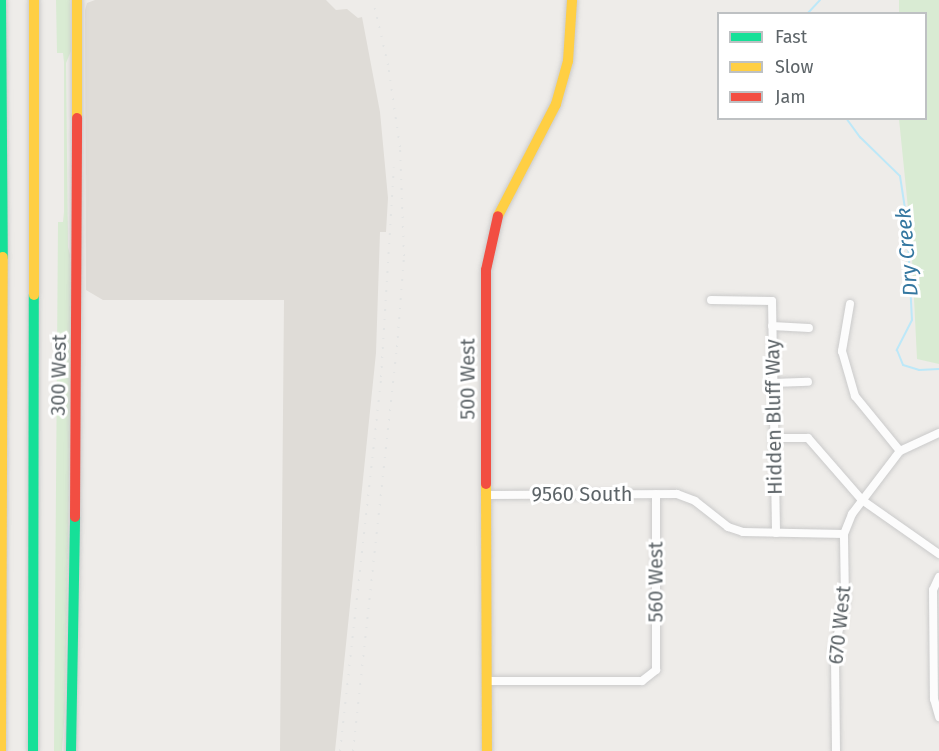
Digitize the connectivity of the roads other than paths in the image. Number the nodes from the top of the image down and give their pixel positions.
1 (1, 0) edge
2 (34, 0) edge
3 (77, 0) edge
4 (572, 0) edge
5 (711, 300) dead end
6 (850, 304) dead end
7 (772, 326) junction
8 (809, 328) dead end
9 (808, 382) dead end
10 (773, 383) junction
11 (939, 433) edge
12 (774, 438) junction
13 (900, 451) junction
14 (656, 494) junction
15 (486, 495) junction
16 (862, 500) junction
17 (776, 533) junction
18 (844, 534) junction
19 (939, 554) edge
20 (939, 577) edge
21 (0, 649) edge
22 (487, 681) junction
23 (939, 717) edge
24 (0, 751) edge
25 (33, 751) edge
26 (72, 751) edge
27 (487, 751) edge
28 (836, 751) edge

1 - 21 main road
2 - 25 main road
3 - 26 main road, 300 West
4 - 15 main road, 500 West
5 - 7 street, Hidden Bluff Way
6 - 13 street
7 - 8 street
7 - 10 street, Hidden Bluff Way
9 - 10 street
10 - 12 street, Hidden Bluff Way
11 - 13 street
12 - 16 street
12 - 17 street, Hidden Bluff Way
13 - 16 street
14 - 15 street, 9560 South
14 - 17 street, 9560 South
14 - 22 street, 560 West
15 - 22 main road, 500 West
16 - 18 street
16 - 19 street
17 - 18 street
18 - 28 street, 670 West
20 - 23 street
21 - 24 main road
22 - 27 main road, 500 West

